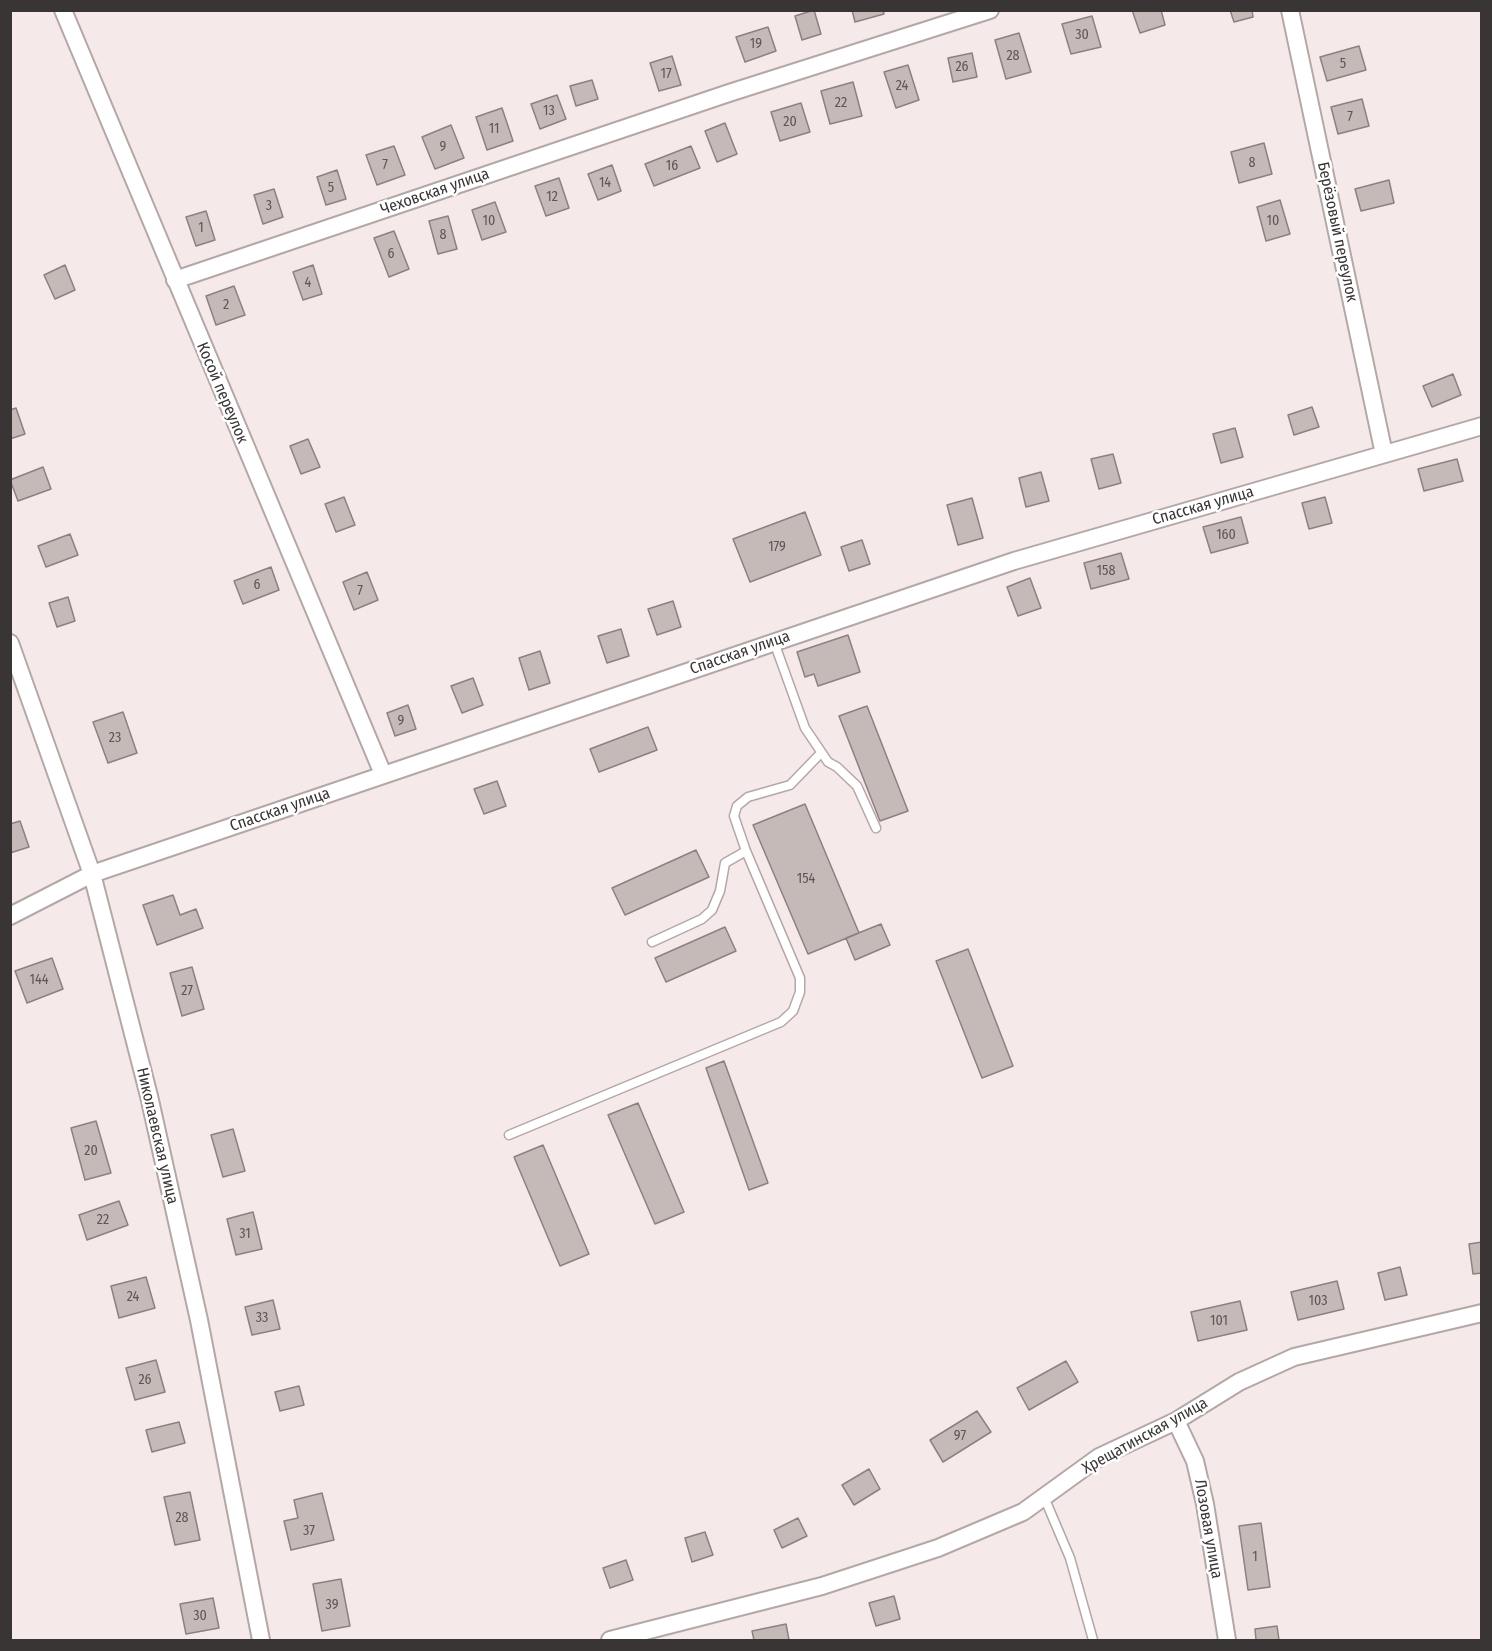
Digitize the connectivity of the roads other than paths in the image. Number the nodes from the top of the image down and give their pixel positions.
1 (63, 10) edge
2 (990, 10) edge
3 (1290, 10) edge
4 (175, 280) junction
5 (1482, 426) edge
6 (1384, 454) junction
7 (774, 642) junction
8 (10, 643) edge
9 (820, 754) junction
10 (383, 774) junction
11 (876, 828) dead end
12 (746, 851) junction
13 (92, 874) junction
14 (10, 916) edge
15 (652, 942) dead end
16 (509, 1135) dead end
17 (1482, 1313) edge
18 (1176, 1421) junction
19 (1044, 1497) junction
20 (261, 1641) edge
21 (610, 1641) edge
22 (1093, 1641) edge
23 (1227, 1641) edge

1 - 4 street, Косой переулок
2 - 4 street, Чеховская улица
3 - 6 street, Берёзовый переулок
4 - 10 street, Косой переулок
5 - 6 street, Спасская улица
6 - 7 street, Спасская улица
7 - 9 lane
7 - 10 street, Спасская улица
8 - 13 street, Николаевская улица
9 - 11 lane
9 - 12 lane
10 - 13 street, Спасская улица
12 - 15 lane
12 - 16 lane
13 - 14 street, Спасская улица
13 - 20 street, Николаевская улица
17 - 18 street, Хрещатинская улица
18 - 19 street, Хрещатинская улица
18 - 23 street, Лозовая улица
19 - 21 street, Хрещатинская улица
19 - 22 lane

